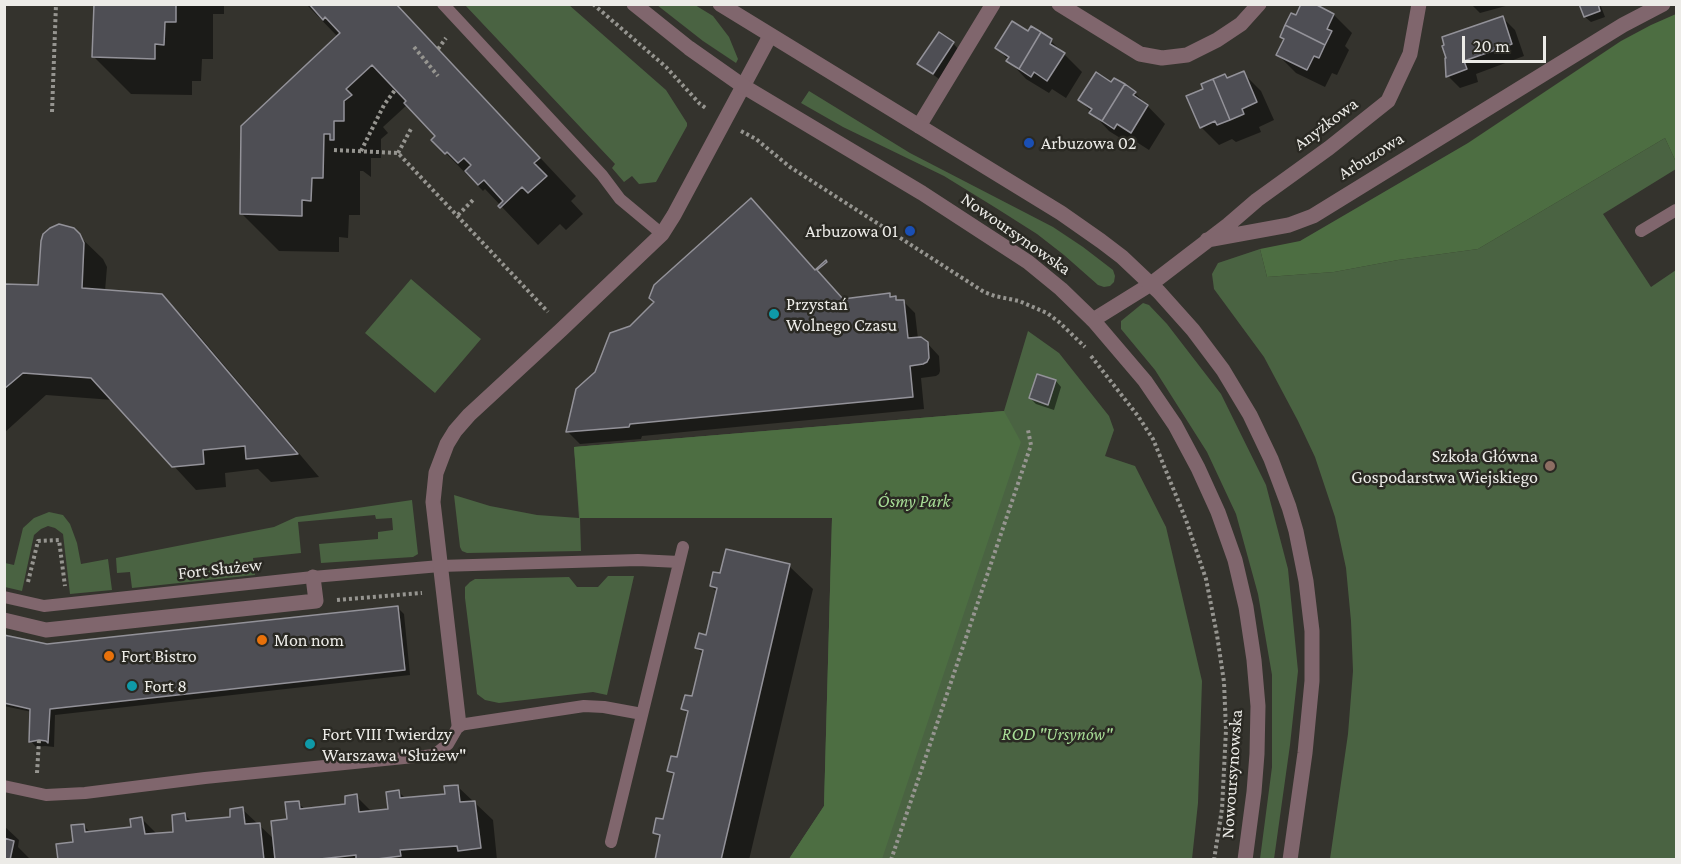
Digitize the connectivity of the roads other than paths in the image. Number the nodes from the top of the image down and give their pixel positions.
1 (443, 4) edge
2 (634, 4) edge
3 (720, 4) edge
4 (993, 4) edge
5 (1059, 4) edge
6 (1259, 4) edge
7 (1419, 4) edge
8 (1664, 4) edge
9 (770, 36) junction
10 (743, 86) junction
11 (919, 126) junction
12 (1677, 210) edge
13 (1641, 231) dead end
14 (662, 234) junction
15 (1207, 240) junction
16 (1151, 284) junction
17 (1093, 320) junction
18 (683, 547) dead end
19 (679, 562) junction
20 (440, 566) junction
21 (313, 577) junction
22 (4, 597) edge
23 (4, 620) edge
24 (642, 714) junction
25 (459, 725) junction
26 (4, 786) edge
27 (611, 842) dead end
28 (1245, 860) edge
29 (1290, 860) edge

1 - 14 lane
2 - 10 street, Nowoursynowska
3 - 9 street, Nowoursynowska
4 - 11 street
5 - 6 street
7 - 15 street, Anyżkowa
8 - 15 street, Arbuzowa
9 - 10 street
9 - 11 street, Nowoursynowska
10 - 14 street
10 - 17 street, Nowoursynowska
11 - 16 street, Nowoursynowska
12 - 13 lane
14 - 20 street
15 - 16 street, Arbuzowa
16 - 17 street, Arbuzowa
16 - 29 street, Nowoursynowska
17 - 28 street, Nowoursynowska
18 - 19 lane
19 - 20 lane, Fort Służew
19 - 24 lane
20 - 21 lane, Fort Służew
20 - 25 street
21 - 22 lane, Fort Służew
21 - 23 street
24 - 25 lane
24 - 27 lane
25 - 26 lane

